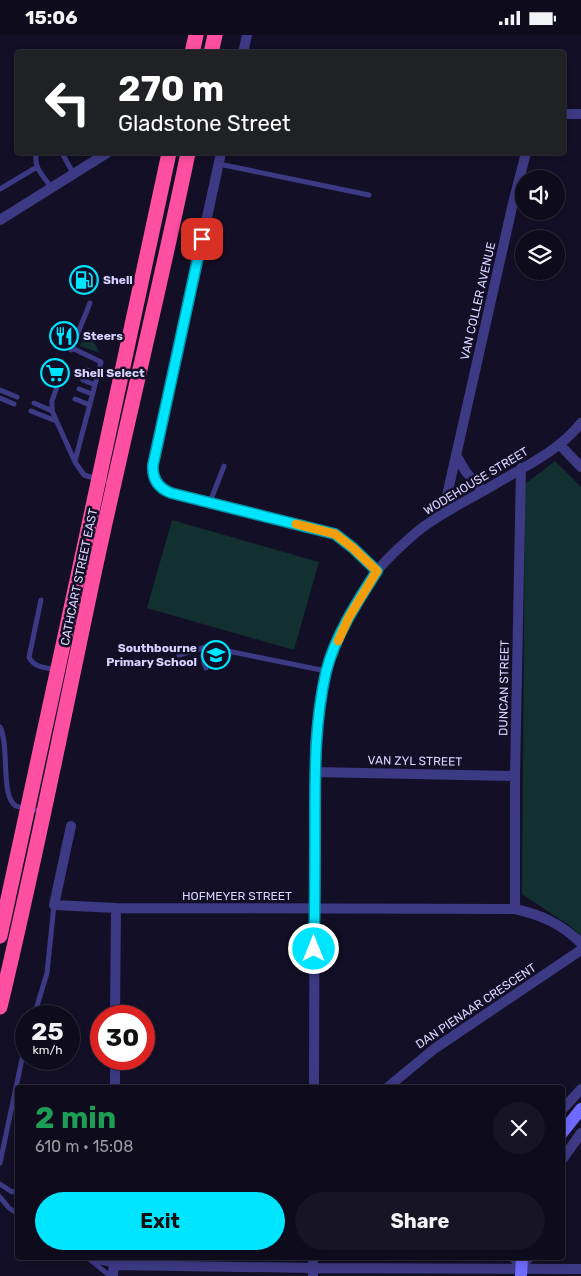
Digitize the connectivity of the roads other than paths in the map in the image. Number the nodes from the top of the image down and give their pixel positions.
1 (196, 35) edge
2 (214, 35) edge
3 (247, 35) edge
4 (193, 50) edge
5 (211, 50) edge
6 (244, 50) edge
7 (566, 114) edge
8 (581, 114) edge
9 (36, 155) edge
10 (63, 155) edge
11 (104, 155) edge
12 (169, 155) edge
13 (188, 155) edge
14 (221, 155) edge
15 (525, 155) edge
16 (219, 164) junction
17 (37, 167) junction
18 (73, 173) junction
19 (51, 187) junction
20 (0, 189) edge
21 (369, 195) dead end
22 (0, 220) edge
23 (90, 303) dead end
24 (87, 370) dead end
25 (62, 373) dead end
26 (98, 374) junction
27 (83, 380) dead end
28 (59, 381) junction
29 (66, 384) dead end
30 (95, 385) junction
31 (79, 389) dead end
32 (0, 390) edge
33 (55, 391) junction
34 (62, 394) dead end
35 (92, 395) junction
36 (17, 397) dead end
37 (0, 398) edge
38 (75, 399) dead end
39 (34, 403) dead end
40 (14, 404) dead end
41 (90, 405) junction
42 (31, 411) dead end
43 (52, 411) junction
44 (56, 421) junction
45 (581, 423) edge
46 (560, 445) junction
47 (456, 455) junction
48 (74, 462) junction
49 (224, 466) dead end
50 (581, 467) edge
51 (521, 468) junction
52 (98, 481) junction
53 (114, 484) junction
54 (483, 491) junction
55 (210, 503) junction
56 (443, 513) junction
57 (377, 571) junction
58 (41, 600) dead end
59 (213, 648) junction
60 (179, 655) dead end
61 (206, 668) dead end
62 (57, 670) junction
63 (327, 671) junction
64 (74, 674) junction
65 (0, 727) edge
66 (315, 772) junction
67 (515, 776) junction
68 (27, 808) junction
69 (43, 811) junction
70 (71, 826) dead end
71 (54, 905) junction
72 (116, 908) junction
73 (315, 909) junction
74 (515, 909) junction
75 (0, 936) edge
76 (581, 943) edge
77 (581, 950) edge
78 (37, 1005) edge
79 (115, 1005) edge
80 (0, 1007) edge
81 (20, 1070) edge
82 (115, 1070) edge
83 (16, 1085) edge
84 (115, 1085) edge
85 (314, 1085) edge
86 (390, 1085) edge
87 (581, 1089) edge
88 (15, 1092) edge
89 (565, 1107) edge
90 (581, 1109) edge
91 (565, 1129) edge
92 (581, 1133) edge
93 (565, 1156) edge
94 (0, 1163) edge
95 (0, 1184) edge
96 (15, 1191) edge
97 (0, 1197) edge
98 (15, 1212) edge
99 (90, 1260) edge
100 (102, 1260) edge
101 (114, 1261) edge
102 (521, 1264) edge
103 (313, 1267) edge
104 (581, 1269) edge
105 (206, 1271) edge
106 (418, 1272) edge
107 (112, 1276) edge

1 - 4 highway
2 - 5 highway
3 - 6 street
7 - 8 street
9 - 17 lane
10 - 18 lane
11 - 18 street
12 - 52 highway, CATHCART STREET EAST
13 - 53 highway, CATHCART STREET EAST
14 - 16 street
15 - 47 street, VAN COLLER AVENUE
16 - 21 lane
16 - 55 street
17 - 19 lane
17 - 20 lane
18 - 19 street
19 - 22 street
23 - 26 lane
24 - 26 lane
25 - 28 lane
26 - 30 lane
27 - 30 lane
28 - 29 lane
28 - 33 lane
30 - 35 lane
31 - 35 lane
32 - 36 lane
33 - 34 lane
33 - 43 lane
35 - 41 lane
37 - 40 lane
38 - 41 lane
39 - 43 lane
41 - 48 lane
42 - 44 lane
43 - 44 lane
44 - 48 lane
45 - 46 street, WODEHOUSE STREET
46 - 50 street
46 - 51 street, WODEHOUSE STREET
47 - 54 street
47 - 56 street, VAN COLLER AVENUE
48 - 52 lane
49 - 55 lane
51 - 54 street, WODEHOUSE STREET
51 - 67 street, DUNCAN STREET
52 - 53 lane
52 - 62 highway, CATHCART STREET EAST
53 - 64 highway, CATHCART STREET EAST
54 - 56 street, WODEHOUSE STREET
55 - 57 street
56 - 57 street, WODEHOUSE STREET
57 - 63 street, WODEHOUSE STREET
58 - 62 lane
59 - 60 lane
59 - 61 lane
59 - 63 lane
62 - 64 lane
62 - 68 highway, CATHCART STREET EAST
63 - 66 street, WODEHOUSE STREET
64 - 69 highway, CATHCART STREET EAST
65 - 68 lane
66 - 67 street, VAN ZYL STREET
66 - 73 street, WODEHOUSE STREET
67 - 74 street, DUNCAN STREET
68 - 69 lane
68 - 75 highway, CATHCART STREET EAST
69 - 80 highway, CATHCART STREET EAST
70 - 71 street
71 - 72 street, HOFMEYER STREET
71 - 78 lane
72 - 73 street, HOFMEYER STREET
72 - 79 street
73 - 74 street, HOFMEYER STREET
73 - 85 street, WODEHOUSE STREET
74 - 76 street, HOFMEYER STREET
77 - 86 street, DAN PIENAAR CRESCENT
81 - 83 lane
82 - 84 street
87 - 89 street
88 - 94 lane
90 - 91 street
92 - 93 street
95 - 96 lane
97 - 98 lane
99 - 107 lane
100 - 101 lane
101 - 105 street
101 - 107 street
102 - 104 street
102 - 106 street
103 - 105 street
103 - 106 street

